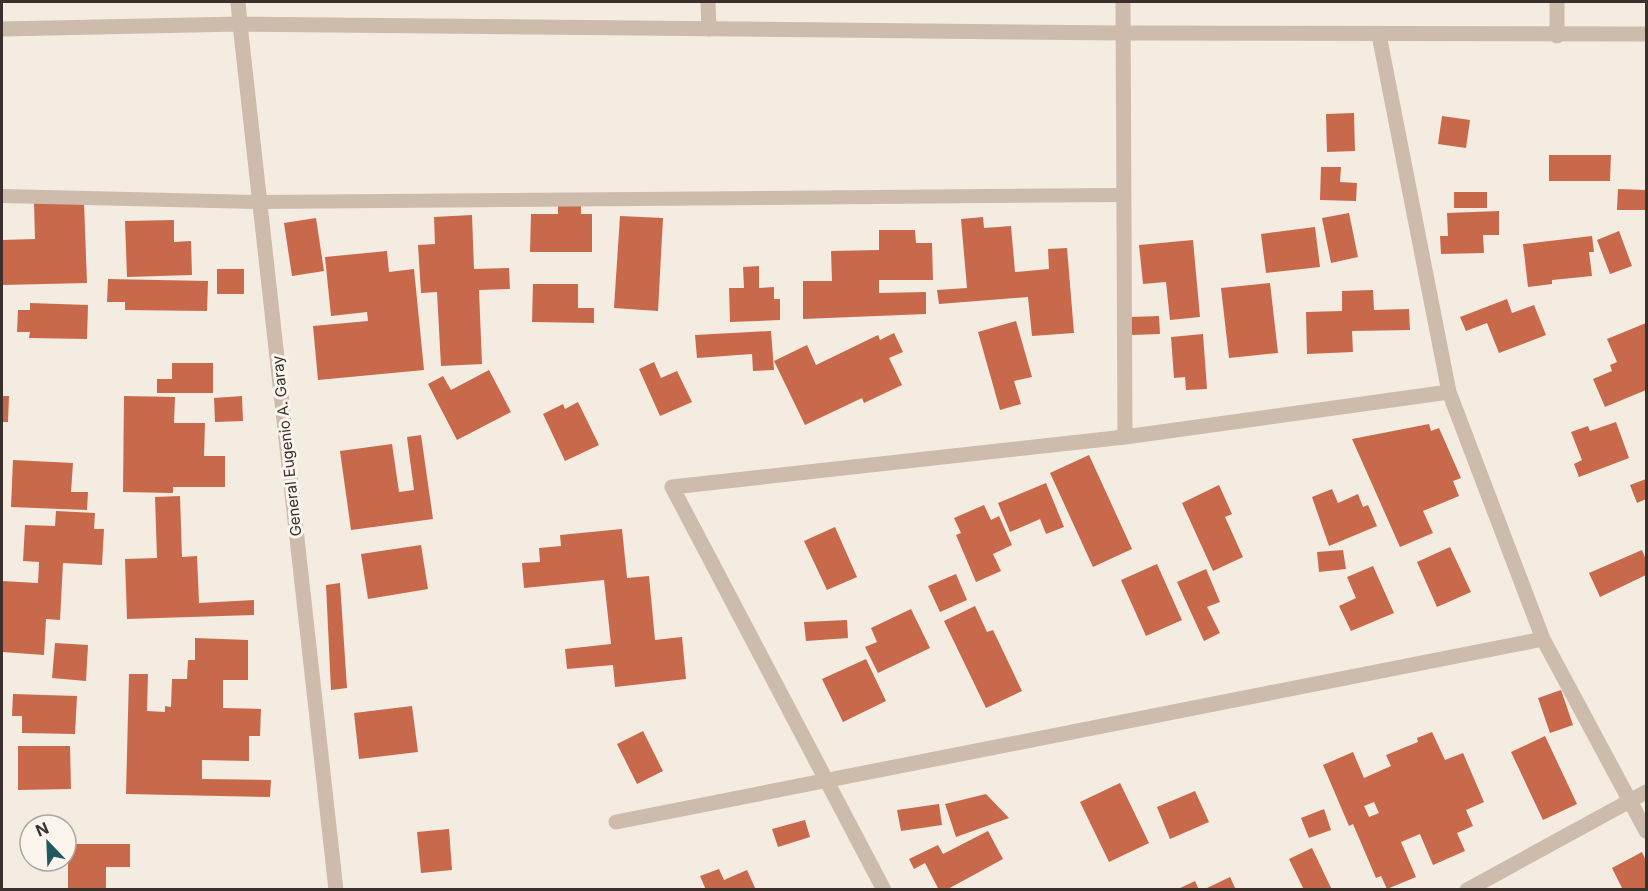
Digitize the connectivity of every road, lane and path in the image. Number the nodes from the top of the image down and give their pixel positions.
1 (238, 2) edge
2 (708, 2) edge
3 (1123, 2) edge
4 (1557, 2) edge
5 (240, 24) junction
6 (2, 29) edge
7 (709, 29) junction
8 (1122, 33) junction
9 (1379, 34) junction
10 (1647, 34) edge
11 (1557, 36) junction
12 (1123, 195) junction
13 (2, 196) edge
14 (260, 202) junction
15 (1449, 392) junction
16 (1125, 437) junction
17 (1543, 639) junction
18 (826, 780) junction
19 (1647, 792) edge
20 (1629, 802) junction
21 (616, 822) dead end
22 (1647, 831) edge
23 (336, 890) edge
24 (884, 890) edge
25 (1467, 890) edge

1 - 5 street, General Eugenio A. Garay
2 - 7 street
3 - 8 street
4 - 11 street
5 - 6 street
5 - 7 street
5 - 14 street, General Eugenio A. Garay
7 - 8 street
8 - 9 street
8 - 12 street
9 - 11 street
9 - 15 street
10 - 11 street
12 - 14 lane
12 - 16 street
13 - 14 lane
14 - 23 street, General Eugenio A. Garay
15 - 16 street
15 - 17 street
16 - 18 street
17 - 18 street
17 - 20 street
18 - 21 street
18 - 24 street
19 - 20 street
20 - 22 street
20 - 25 street

